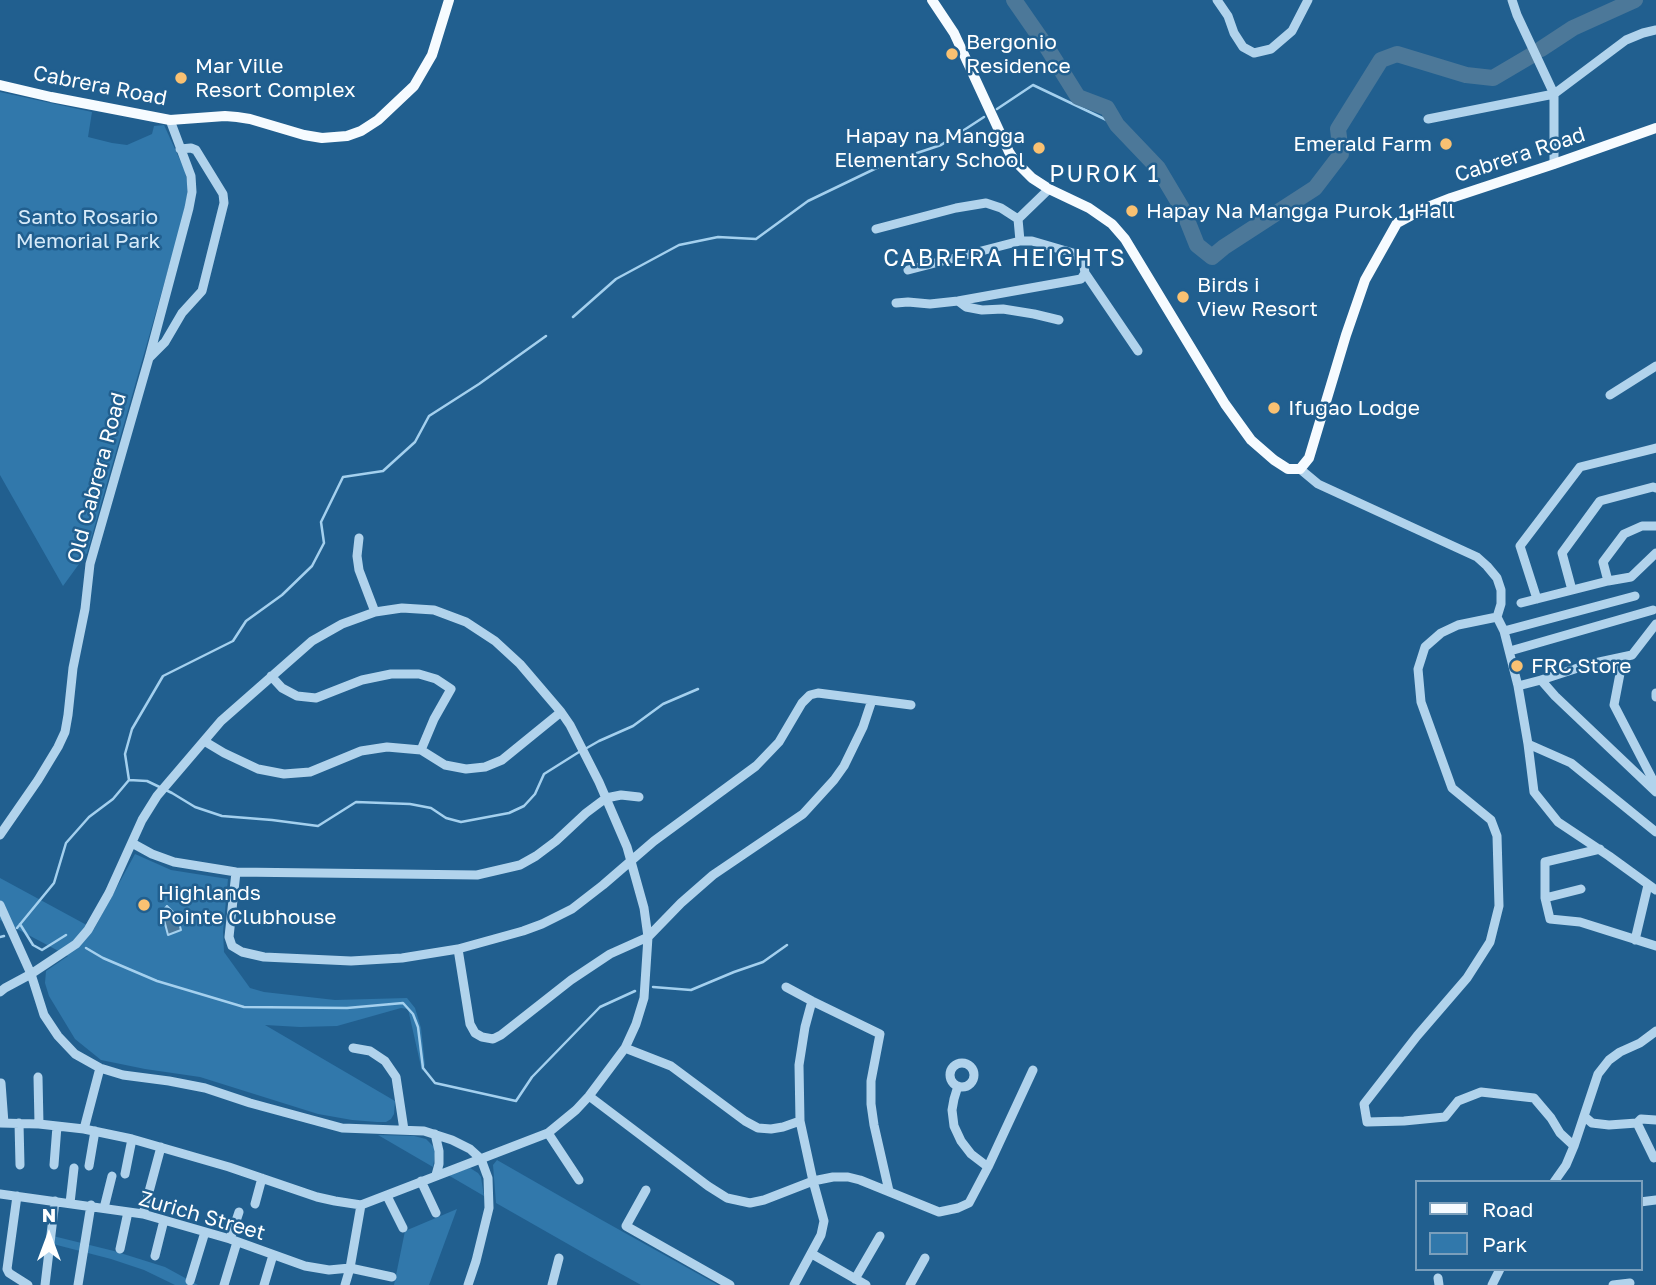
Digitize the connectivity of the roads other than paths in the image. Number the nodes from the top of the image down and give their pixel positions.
1 (449, 0) edge
2 (932, 0) edge
3 (1217, 0) edge
4 (1308, 0) edge
5 (1512, 0) edge
6 (1656, 30) edge
7 (0, 85) edge
8 (1554, 94) junction
9 (1428, 119) dead end
10 (170, 120) junction
11 (1656, 128) edge
12 (180, 149) junction
13 (1554, 164) junction
14 (1049, 189) junction
15 (1018, 219) junction
16 (876, 229) dead end
17 (1020, 241) junction
18 (908, 270) dead end
19 (1085, 273) junction
20 (958, 301) junction
21 (896, 303) dead end
22 (1059, 320) dead end
23 (1138, 351) dead end
24 (149, 358) junction
25 (1656, 366) edge
26 (1610, 396) dead end
27 (1656, 448) edge
28 (1300, 469) junction
29 (1656, 488) edge
30 (1656, 526) edge
31 (359, 538) dead end
32 (1656, 553) edge
33 (1608, 581) junction
34 (1572, 590) junction
35 (1635, 596) dead end
36 (1537, 599) junction
37 (1521, 603) dead end
38 (1653, 610) dead end
39 (375, 612) junction
40 (1497, 617) junction
41 (1656, 624) edge
42 (1504, 631) junction
43 (1510, 651) junction
44 (1623, 658) junction
45 (271, 676) junction
46 (1541, 680) junction
47 (1518, 686) junction
48 (872, 701) junction
49 (911, 705) dead end
50 (561, 712) junction
51 (204, 741) junction
52 (1528, 744) junction
53 (421, 750) junction
54 (1656, 786) edge
55 (1656, 792) edge
56 (639, 797) dead end
57 (606, 798) junction
58 (1656, 832) edge
59 (0, 835) edge
60 (132, 843) junction
61 (1600, 849) junction
62 (632, 861) junction
63 (236, 872) junction
64 (1652, 887) edge
65 (1581, 889) dead end
66 (1545, 898) junction
67 (0, 905) edge
68 (649, 937) junction
69 (1635, 940) junction
70 (1656, 946) edge
71 (458, 949) junction
72 (32, 974) junction
73 (786, 987) dead end
74 (0, 992) edge
75 (812, 1001) junction
76 (1656, 1031) edge
77 (353, 1048) dead end
78 (625, 1048) junction
79 (100, 1068) junction
80 (1033, 1070) dead end
81 (38, 1077) dead end
82 (1, 1083) edge
83 (958, 1086) dead end
84 (589, 1096) junction
85 (1585, 1117) junction
86 (1656, 1120) edge
87 (800, 1121) junction
88 (2, 1123) edge
89 (19, 1123) junction
90 (1637, 1123) junction
91 (39, 1124) junction
92 (57, 1126) junction
93 (84, 1129) junction
94 (404, 1130) junction
95 (95, 1131) junction
96 (548, 1132) junction
97 (435, 1134) junction
98 (132, 1139) junction
99 (1574, 1146) junction
100 (161, 1147) junction
101 (1654, 1158) dead end
102 (481, 1159) junction
103 (20, 1165) dead end
104 (54, 1165) dead end
105 (89, 1166) dead end
106 (988, 1167) junction
107 (74, 1168) dead end
108 (125, 1174) dead end
109 (436, 1175) junction
110 (112, 1176) dead end
111 (262, 1178) junction
112 (579, 1180) dead end
113 (1555, 1180) edge
114 (421, 1181) junction
115 (813, 1181) junction
116 (646, 1190) dead end
117 (889, 1191) junction
118 (0, 1194) edge
119 (18, 1196) junction
120 (387, 1196) junction
121 (55, 1201) junction
122 (70, 1203) junction
123 (255, 1204) dead end
124 (361, 1205) junction
125 (91, 1206) junction
126 (104, 1208) junction
127 (128, 1212) junction
128 (239, 1212) dead end
129 (436, 1213) dead end
130 (143, 1214) junction
131 (164, 1220) junction
132 (403, 1228) dead end
133 (205, 1232) junction
134 (880, 1236) dead end
135 (234, 1240) junction
136 (120, 1249) dead end
137 (812, 1254) junction
138 (273, 1255) junction
139 (155, 1256) dead end
140 (559, 1258) dead end
141 (925, 1258) dead end
142 (350, 1268) junction
143 (392, 1278) dead end
144 (855, 1279) junction
145 (190, 1281) dead end
146 (1630, 1283) dead end
147 (28, 1285) edge
148 (45, 1285) edge
149 (78, 1285) edge
150 (224, 1285) edge
151 (264, 1285) edge
152 (345, 1285) edge
153 (468, 1285) edge
154 (552, 1285) edge
155 (730, 1285) edge
156 (794, 1285) edge
157 (866, 1285) edge
158 (911, 1285) edge
159 (1613, 1285) edge

1 - 10 main road, Cabrera Road
2 - 14 main road
3 - 4 street
5 - 8 street
6 - 8 street
7 - 10 main road, Cabrera Road
8 - 9 street
8 - 13 street
10 - 12 street, Old Cabrera Road
11 - 13 main road, Cabrera Road
12 - 24 street, Old Cabrera Road
12 - 24 street
13 - 28 main road, Cabrera Road
14 - 15 street
14 - 28 main road
15 - 16 street
15 - 17 street
17 - 18 street
17 - 19 street
19 - 20 street
19 - 23 street
20 - 21 street
20 - 22 street
24 - 59 street, Old Cabrera Road
25 - 26 street
27 - 36 street
28 - 40 street
29 - 34 street
30 - 33 street
31 - 39 street
32 - 33 street
33 - 34 street
34 - 36 street
35 - 42 street
36 - 37 street
38 - 43 street
39 - 45 street
39 - 50 street
40 - 42 street
40 - 99 street
41 - 44 street
42 - 43 street
43 - 47 street
44 - 46 street
44 - 54 street
45 - 51 street
45 - 53 street
46 - 47 street
46 - 55 street
47 - 52 street
48 - 49 street
48 - 62 street
48 - 68 street
50 - 53 street
50 - 57 street
51 - 53 street
51 - 60 street
52 - 58 street
52 - 61 street
56 - 57 street
57 - 62 street
57 - 63 street
60 - 63 street
60 - 72 street
61 - 64 street
61 - 66 street
62 - 68 street
62 - 71 street
63 - 71 street
64 - 69 street
65 - 66 street
66 - 69 street
67 - 72 street
68 - 71 street
68 - 78 street
69 - 70 street
72 - 74 street
72 - 79 street
73 - 75 street
75 - 87 street
75 - 117 street
76 - 85 street
77 - 94 street
78 - 84 street
78 - 87 street
79 - 93 street
79 - 94 street
80 - 106 street
81 - 91 street
82 - 88 street
83 - 106 street
84 - 96 street
84 - 115 street
85 - 90 street
85 - 99 street
86 - 90 street
87 - 115 street
88 - 89 street
89 - 91 street
89 - 103 street
90 - 101 street
91 - 92 street
92 - 93 street
92 - 104 street
93 - 95 street
94 - 97 street
95 - 98 street
95 - 105 street
96 - 102 street
96 - 112 street
97 - 102 street
97 - 109 street
98 - 100 street
98 - 108 street
99 - 113 street
100 - 111 street
100 - 130 street
102 - 109 street
102 - 153 street
106 - 117 street
107 - 122 street
109 - 114 street
110 - 126 street
111 - 123 street
111 - 124 street
114 - 120 street
114 - 129 street
115 - 117 street
115 - 137 street
116 - 155 street
118 - 119 street, Zurich Street
119 - 121 street, Zurich Street
119 - 147 street
120 - 124 street
120 - 132 street
121 - 122 street, Zurich Street
121 - 148 street
122 - 125 street, Zurich Street
124 - 142 street
125 - 126 street, Zurich Street
125 - 149 street
126 - 127 street, Zurich Street
127 - 130 street, Zurich Street
127 - 136 street
128 - 135 street
130 - 131 street, Zurich Street
131 - 133 street, Zurich Street
131 - 139 street
133 - 135 street, Zurich Street
133 - 145 street
134 - 144 street
135 - 138 street, Zurich Street
135 - 150 street
137 - 144 street
137 - 156 street
138 - 142 street, Zurich Street
138 - 151 street
140 - 154 street
141 - 158 street
142 - 143 street, Zurich Street
142 - 152 street
144 - 157 street
146 - 159 street

